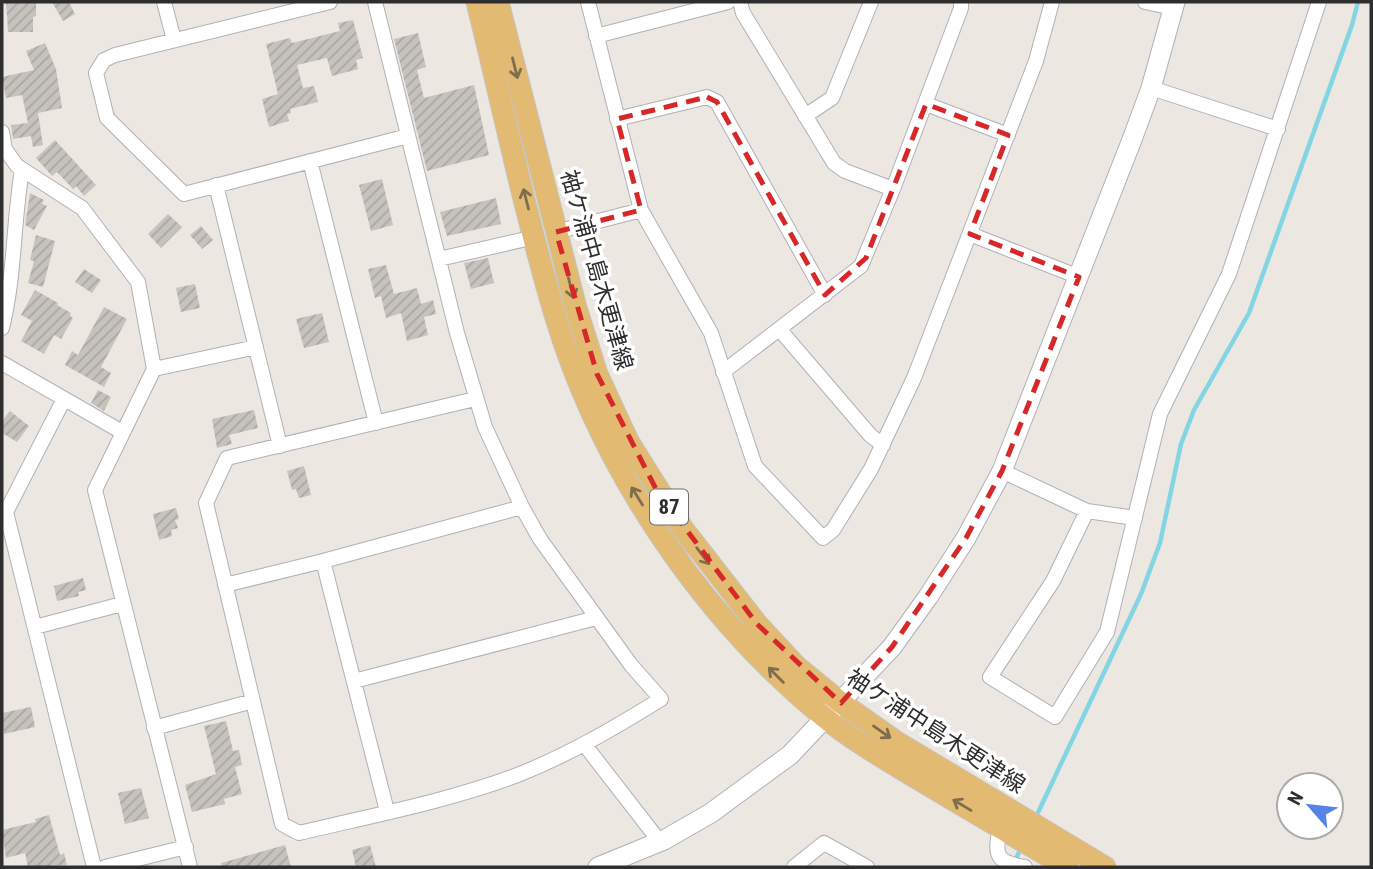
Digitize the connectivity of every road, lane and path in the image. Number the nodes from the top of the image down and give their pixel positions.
1 (164, 2) edge
2 (330, 2) edge
3 (375, 2) edge
4 (477, 2) edge
5 (498, 2) edge
6 (588, 2) edge
7 (728, 2) edge
8 (740, 2) edge
9 (871, 2) edge
10 (961, 2) edge
11 (1052, 2) edge
12 (1145, 2) edge
13 (1319, 2) edge
14 (1174, 5) edge
15 (596, 36) junction
16 (174, 40) junction
17 (1151, 88) junction
18 (926, 104) junction
19 (805, 116) junction
20 (617, 119) junction
21 (1278, 129) junction
22 (2, 132) edge
23 (1008, 135) junction
24 (408, 136) junction
25 (310, 161) junction
26 (22, 170) junction
27 (216, 185) junction
28 (893, 189) junction
29 (641, 210) junction
30 (556, 232) junction
31 (970, 234) junction
32 (535, 237) junction
33 (439, 259) junction
34 (1079, 277) junction
35 (825, 295) junction
36 (2, 328) edge
37 (780, 330) junction
38 (256, 347) junction
39 (2, 363) edge
40 (154, 369) junction
41 (723, 372) junction
42 (64, 399) junction
43 (475, 399) junction
44 (376, 423) junction
45 (122, 432) junction
46 (883, 445) junction
47 (280, 446) junction
48 (1002, 471) junction
49 (522, 508) junction
50 (1087, 511) junction
51 (1135, 518) junction
52 (323, 561) junction
53 (225, 584) junction
54 (122, 604) junction
55 (596, 618) junction
56 (35, 626) junction
57 (354, 681) junction
58 (253, 701) junction
59 (833, 711) junction
60 (153, 728) junction
61 (584, 744) junction
62 (387, 811) junction
63 (1000, 828) junction
64 (660, 842) junction
65 (186, 847) junction
66 (1068, 860) edge
67 (93, 867) edge
68 (104, 867) edge
69 (190, 867) edge
70 (598, 867) edge
71 (794, 867) edge
72 (867, 867) edge
73 (1026, 867) edge
74 (1105, 867) edge

1 - 16 street
2 - 16 street
3 - 24 street
32 -> 4 main road, 袖ケ浦中島木更津線 / 87
5 -> 30 main road, 袖ケ浦中島木更津線 / 87
6 - 15 street
7 - 15 street
8 - 19 street
9 - 19 street
10 - 18 street
11 - 23 street
12 - 14 street
13 - 21 street
14 - 17 street
15 - 20 street
16 - 27 street
17 - 21 street
17 - 34 street
18 - 23 street
18 - 28 street
19 - 28 street
20 - 29 street
20 - 35 street
21 - 51 street
22 - 26 street
23 - 31 street
24 - 25 street
24 - 33 street
25 - 27 street
25 - 44 street
26 - 36 street
26 - 40 street
27 - 38 street
28 - 35 street
29 - 30 street
29 - 41 street
30 -> 59 main road, 袖ケ浦中島木更津線 / 87
31 - 34 street
31 - 46 street
32 - 33 street
59 -> 32 main road, 袖ケ浦中島木更津線 / 87
33 - 43 street
34 - 48 street
35 - 37 street
37 - 41 street
37 - 46 street
38 - 40 street
38 - 47 street
39 - 42 street
40 - 45 street
41 - 46 street
42 - 45 street
42 - 56 street
43 - 44 street
43 - 49 street
44 - 47 street
45 - 54 street
47 - 53 street
48 - 50 street
48 - 59 street
49 - 52 street
49 - 55 street
50 - 51 street
50 - 51 street
52 - 53 street
52 - 57 street
53 - 58 street
54 - 56 street
54 - 60 street
55 - 57 street
55 - 61 street
56 - 67 street
57 - 62 street
58 - 60 street
58 - 62 street
63 -> 59 main road, 87
59 - 64 street
59 -> 66 main road, 袖ケ浦中島木更津線 / 87
60 - 65 street
61 - 62 street
61 - 64 street
63 - 66 main road, 87
63 - 73 street
64 - 70 street
65 - 68 street
65 - 69 street
66 - 74 main road, 87
71 - 72 street

